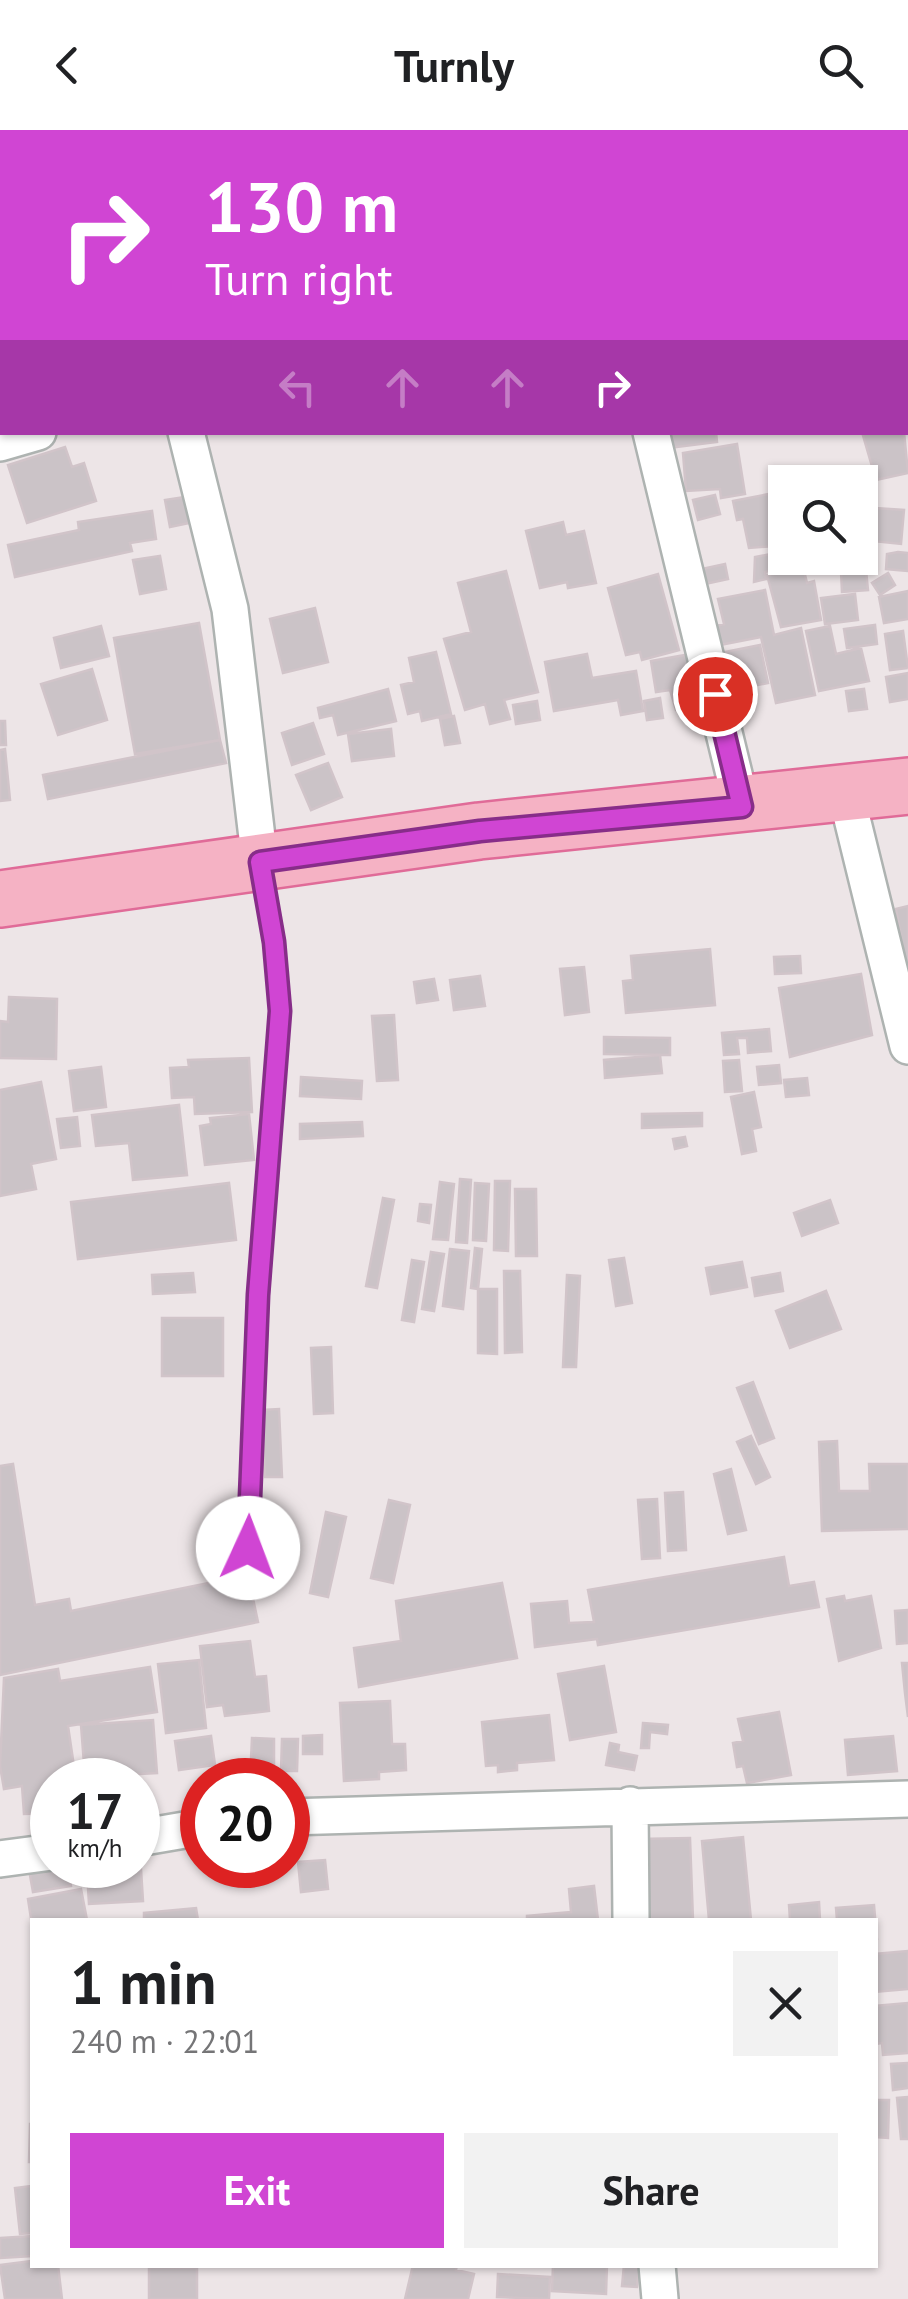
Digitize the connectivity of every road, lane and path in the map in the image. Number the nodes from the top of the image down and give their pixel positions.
1 (28, 435) edge
2 (187, 435) edge
3 (652, 435) edge
4 (0, 443) edge
5 (908, 786) edge
6 (846, 794) junction
7 (742, 807) junction
8 (260, 862) junction
9 (0, 899) edge
10 (908, 1046) edge
11 (248, 1548) dead end
12 (908, 1799) edge
13 (630, 1805) junction
14 (310, 1815) edge
15 (30, 1855) edge
16 (0, 1860) edge
17 (631, 1918) edge
18 (657, 2268) edge
19 (660, 2299) edge

1 - 4 street
2 - 8 street
3 - 7 street
5 - 6 main road
6 - 7 main road
6 - 10 street
7 - 8 main road
8 - 9 main road
8 - 11 lane
12 - 13 street
13 - 14 street
13 - 17 street
15 - 16 street
18 - 19 street

